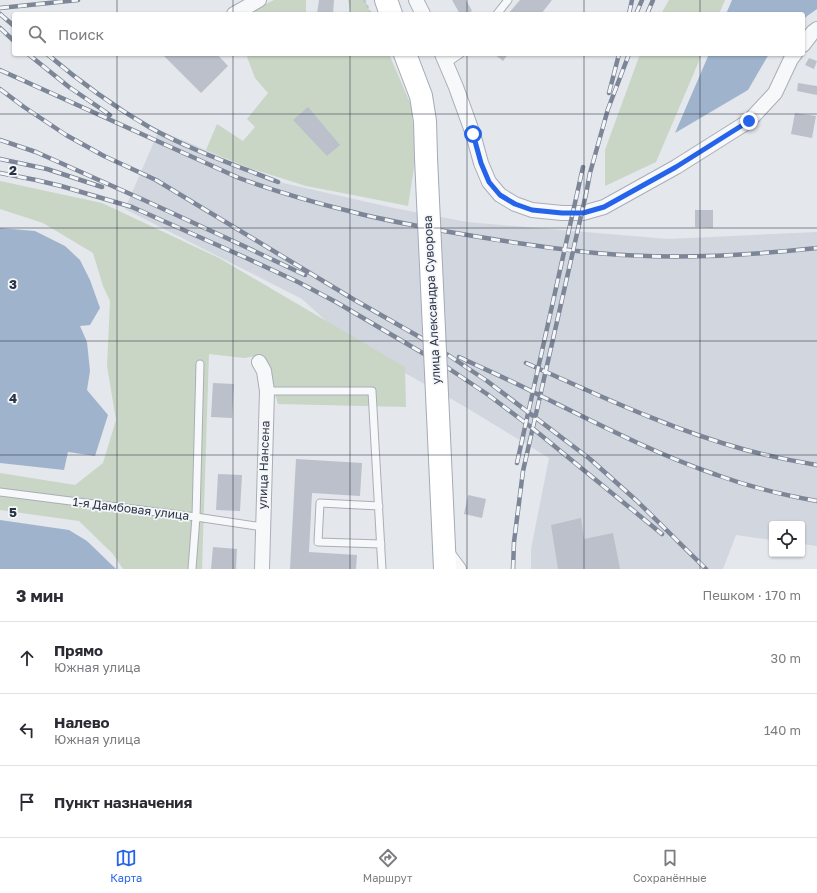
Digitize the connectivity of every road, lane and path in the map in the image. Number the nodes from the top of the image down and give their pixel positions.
1 (259, 0) edge
2 (364, 0) edge
3 (386, 0) edge
4 (416, 0) edge
5 (508, 0) edge
6 (238, 12) edge
7 (370, 12) edge
8 (390, 12) edge
9 (422, 12) edge
10 (499, 12) edge
11 (817, 29) edge
12 (805, 43) edge
13 (407, 56) edge
14 (794, 56) edge
15 (445, 58) edge
16 (259, 362) dead end
17 (200, 364) dead end
18 (267, 391) junction
19 (0, 492) edge
20 (379, 506) junction
21 (196, 517) junction
22 (263, 527) junction
23 (381, 544) junction
24 (445, 559) edge
25 (192, 569) edge
26 (262, 569) edge
27 (382, 569) edge
28 (459, 569) edge

1 - 6 street
2 - 7 path
3 - 8 main road
4 - 9 street
5 - 10 lane
11 - 12 street
13 - 24 main road, улица Александра Суворова, bridge
14 - 15 street
16 - 18 street, улица Нансена
17 - 21 lane
18 - 20 lane
18 - 22 street, улица Нансена
19 - 21 lane, 1-я Дамбовая улица
20 - 23 lane
20 - 23 lane
21 - 22 lane, 1-я Дамбовая улица
21 - 25 lane
22 - 26 street, улица Нансена
23 - 27 lane
24 - 28 street, улица Александра Суворова

